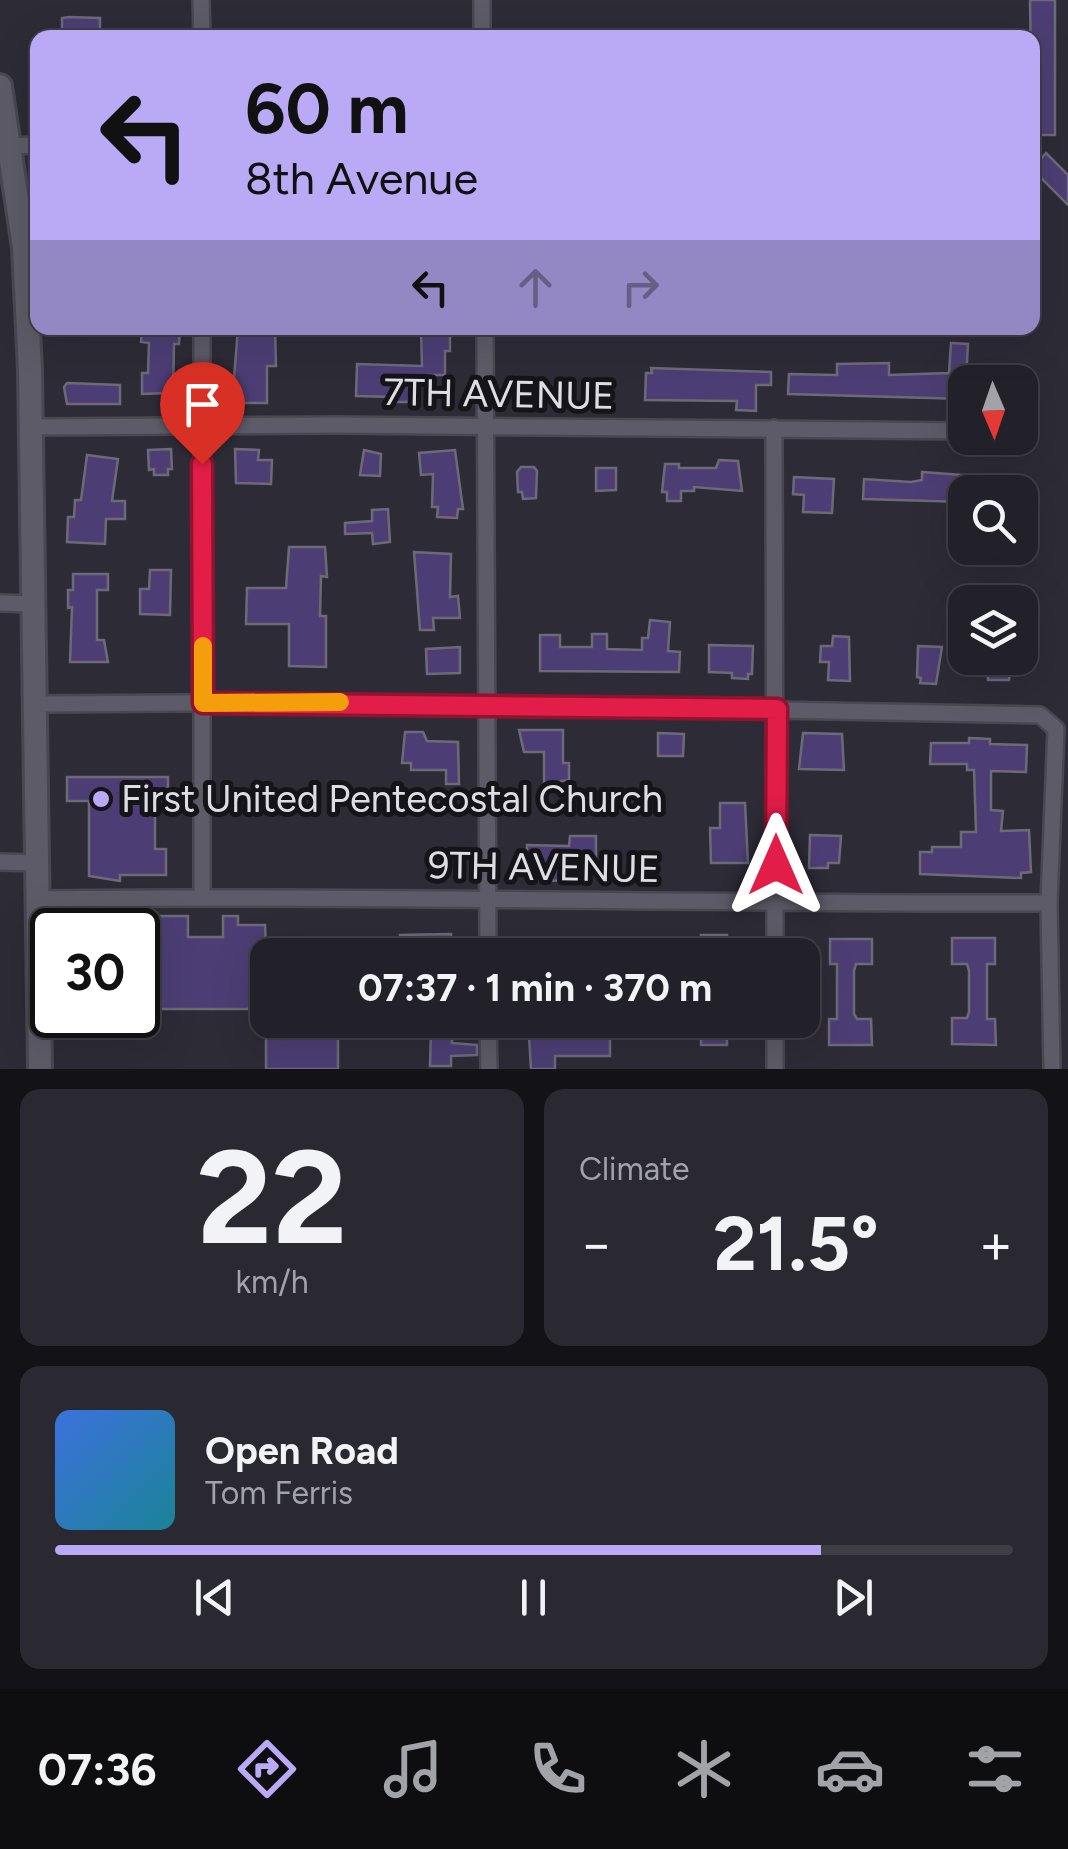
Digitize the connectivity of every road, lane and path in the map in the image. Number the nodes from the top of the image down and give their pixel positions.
1 (202, 0) edge
2 (482, 0) edge
3 (202, 30) edge
4 (482, 30) edge
5 (0, 86) edge
6 (30, 145) edge
7 (5, 146) edge
8 (202, 335) edge
9 (485, 335) edge
10 (202, 425) junction
11 (32, 427) junction
12 (486, 428) junction
13 (774, 428) junction
14 (948, 431) edge
15 (0, 603) edge
16 (33, 604) junction
17 (203, 703) junction
18 (37, 704) junction
19 (488, 704) junction
20 (777, 709) junction
21 (0, 862) edge
22 (38, 863) junction
23 (202, 897) junction
24 (37, 899) junction
25 (487, 899) junction
26 (1049, 903) junction
27 (776, 904) junction
28 (488, 938) edge
29 (775, 938) edge
30 (488, 1038) edge
31 (775, 1038) edge
32 (40, 1069) edge
33 (489, 1069) edge
34 (775, 1069) edge
35 (1052, 1069) edge

1 - 3 street
2 - 4 street
5 - 7 main road
6 - 7 street
7 - 11 main road
8 - 10 street
9 - 12 street
10 - 11 street, 7TH AVENUE
10 - 12 street, 7TH AVENUE
10 - 17 street
11 - 16 main road
12 - 13 street, 7TH AVENUE
12 - 19 street
13 - 14 street, 7TH AVENUE
13 - 20 street
15 - 16 street
16 - 18 main road
17 - 18 street
17 - 19 street
17 - 23 street
18 - 22 main road
19 - 20 street
19 - 25 street
20 - 26 street
20 - 27 street
21 - 22 street
22 - 24 main road
23 - 24 street, 9TH AVENUE
23 - 25 street, 9TH AVENUE
24 - 32 main road
25 - 27 street, 9TH AVENUE
25 - 28 street
26 - 27 street, 9TH AVENUE
26 - 35 street
27 - 29 street
30 - 33 street
31 - 34 street

